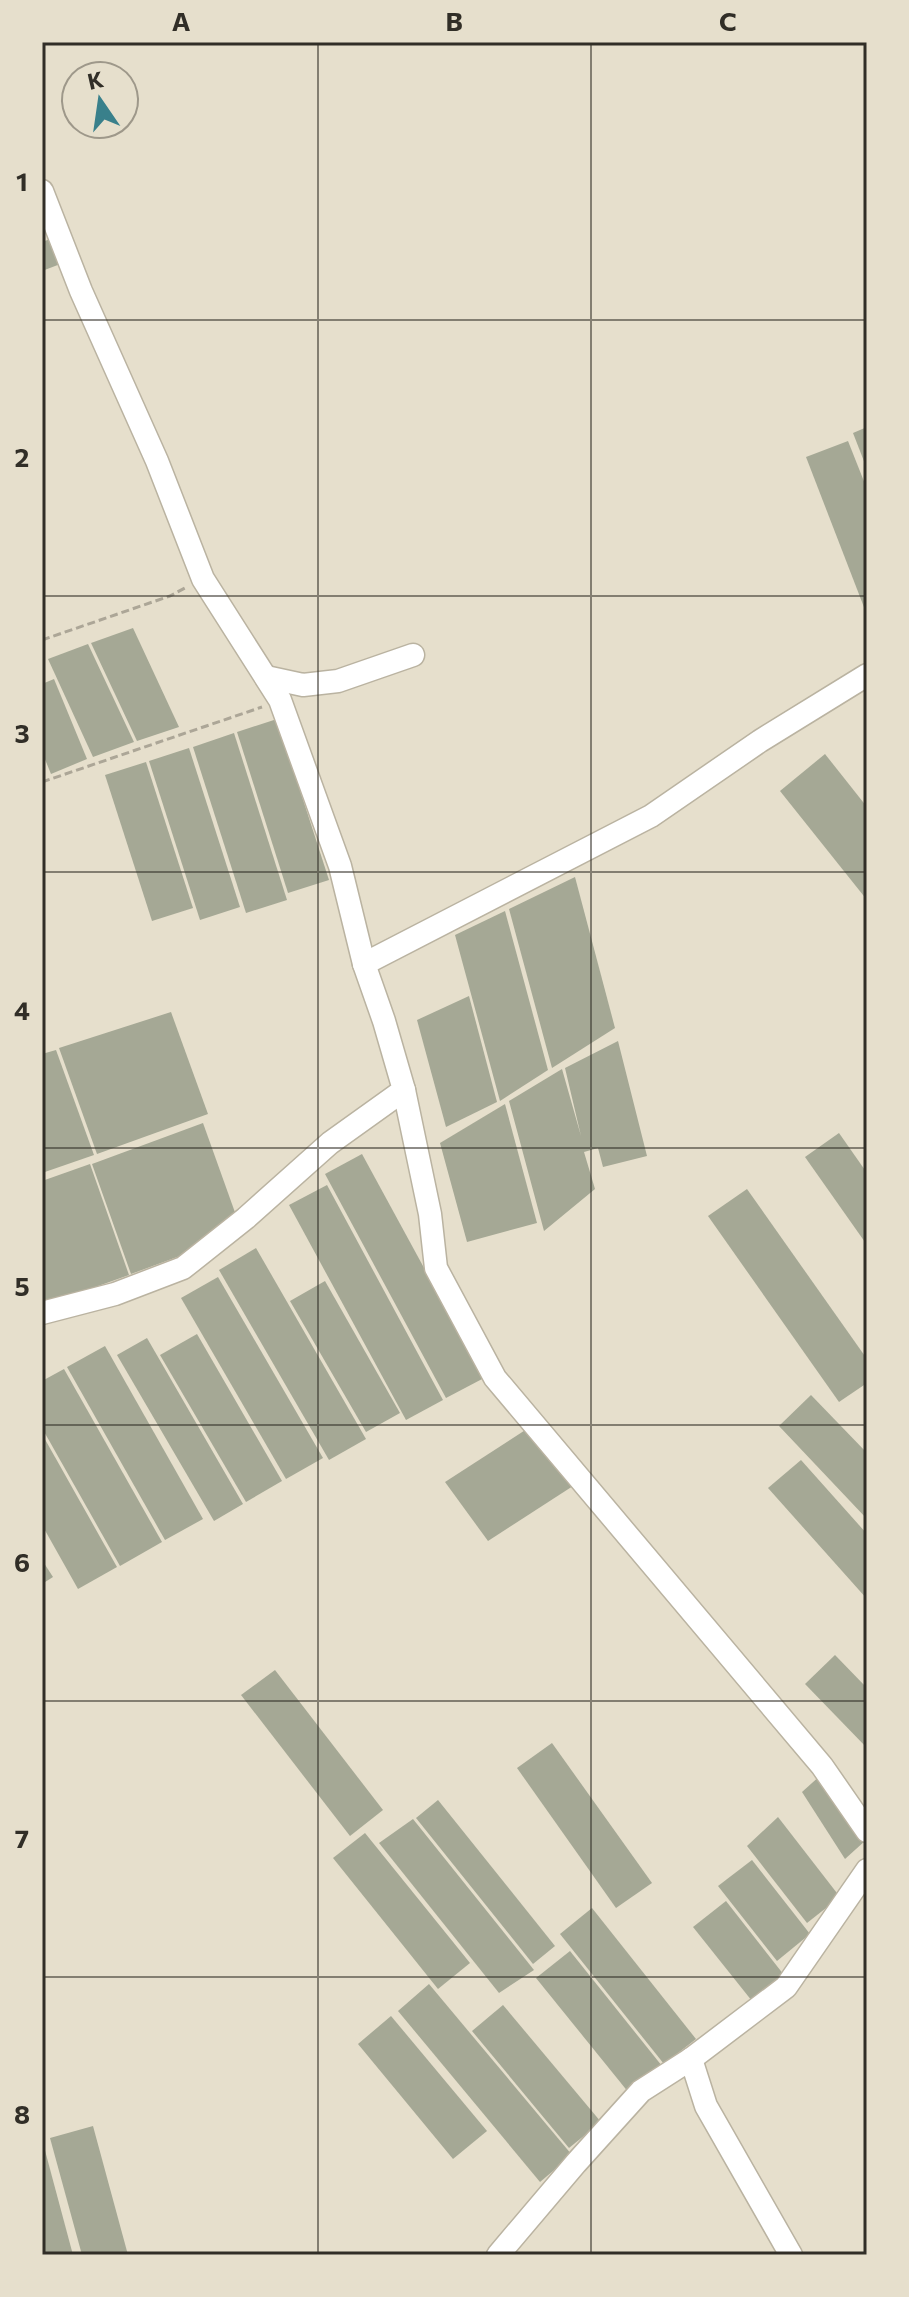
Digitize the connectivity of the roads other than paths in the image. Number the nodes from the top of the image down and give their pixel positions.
1 (42, 191) edge
2 (413, 655) dead end
3 (867, 675) edge
4 (266, 677) junction
5 (364, 964) junction
6 (404, 1090) junction
7 (42, 1313) edge
8 (867, 1831) edge
9 (867, 1870) edge
10 (691, 2059) junction
11 (498, 2255) edge
12 (791, 2255) edge

1 - 4 street
2 - 4 street
3 - 5 street
4 - 5 street
5 - 6 street
6 - 7 street
6 - 8 street
9 - 10 street
10 - 11 street
10 - 12 street

